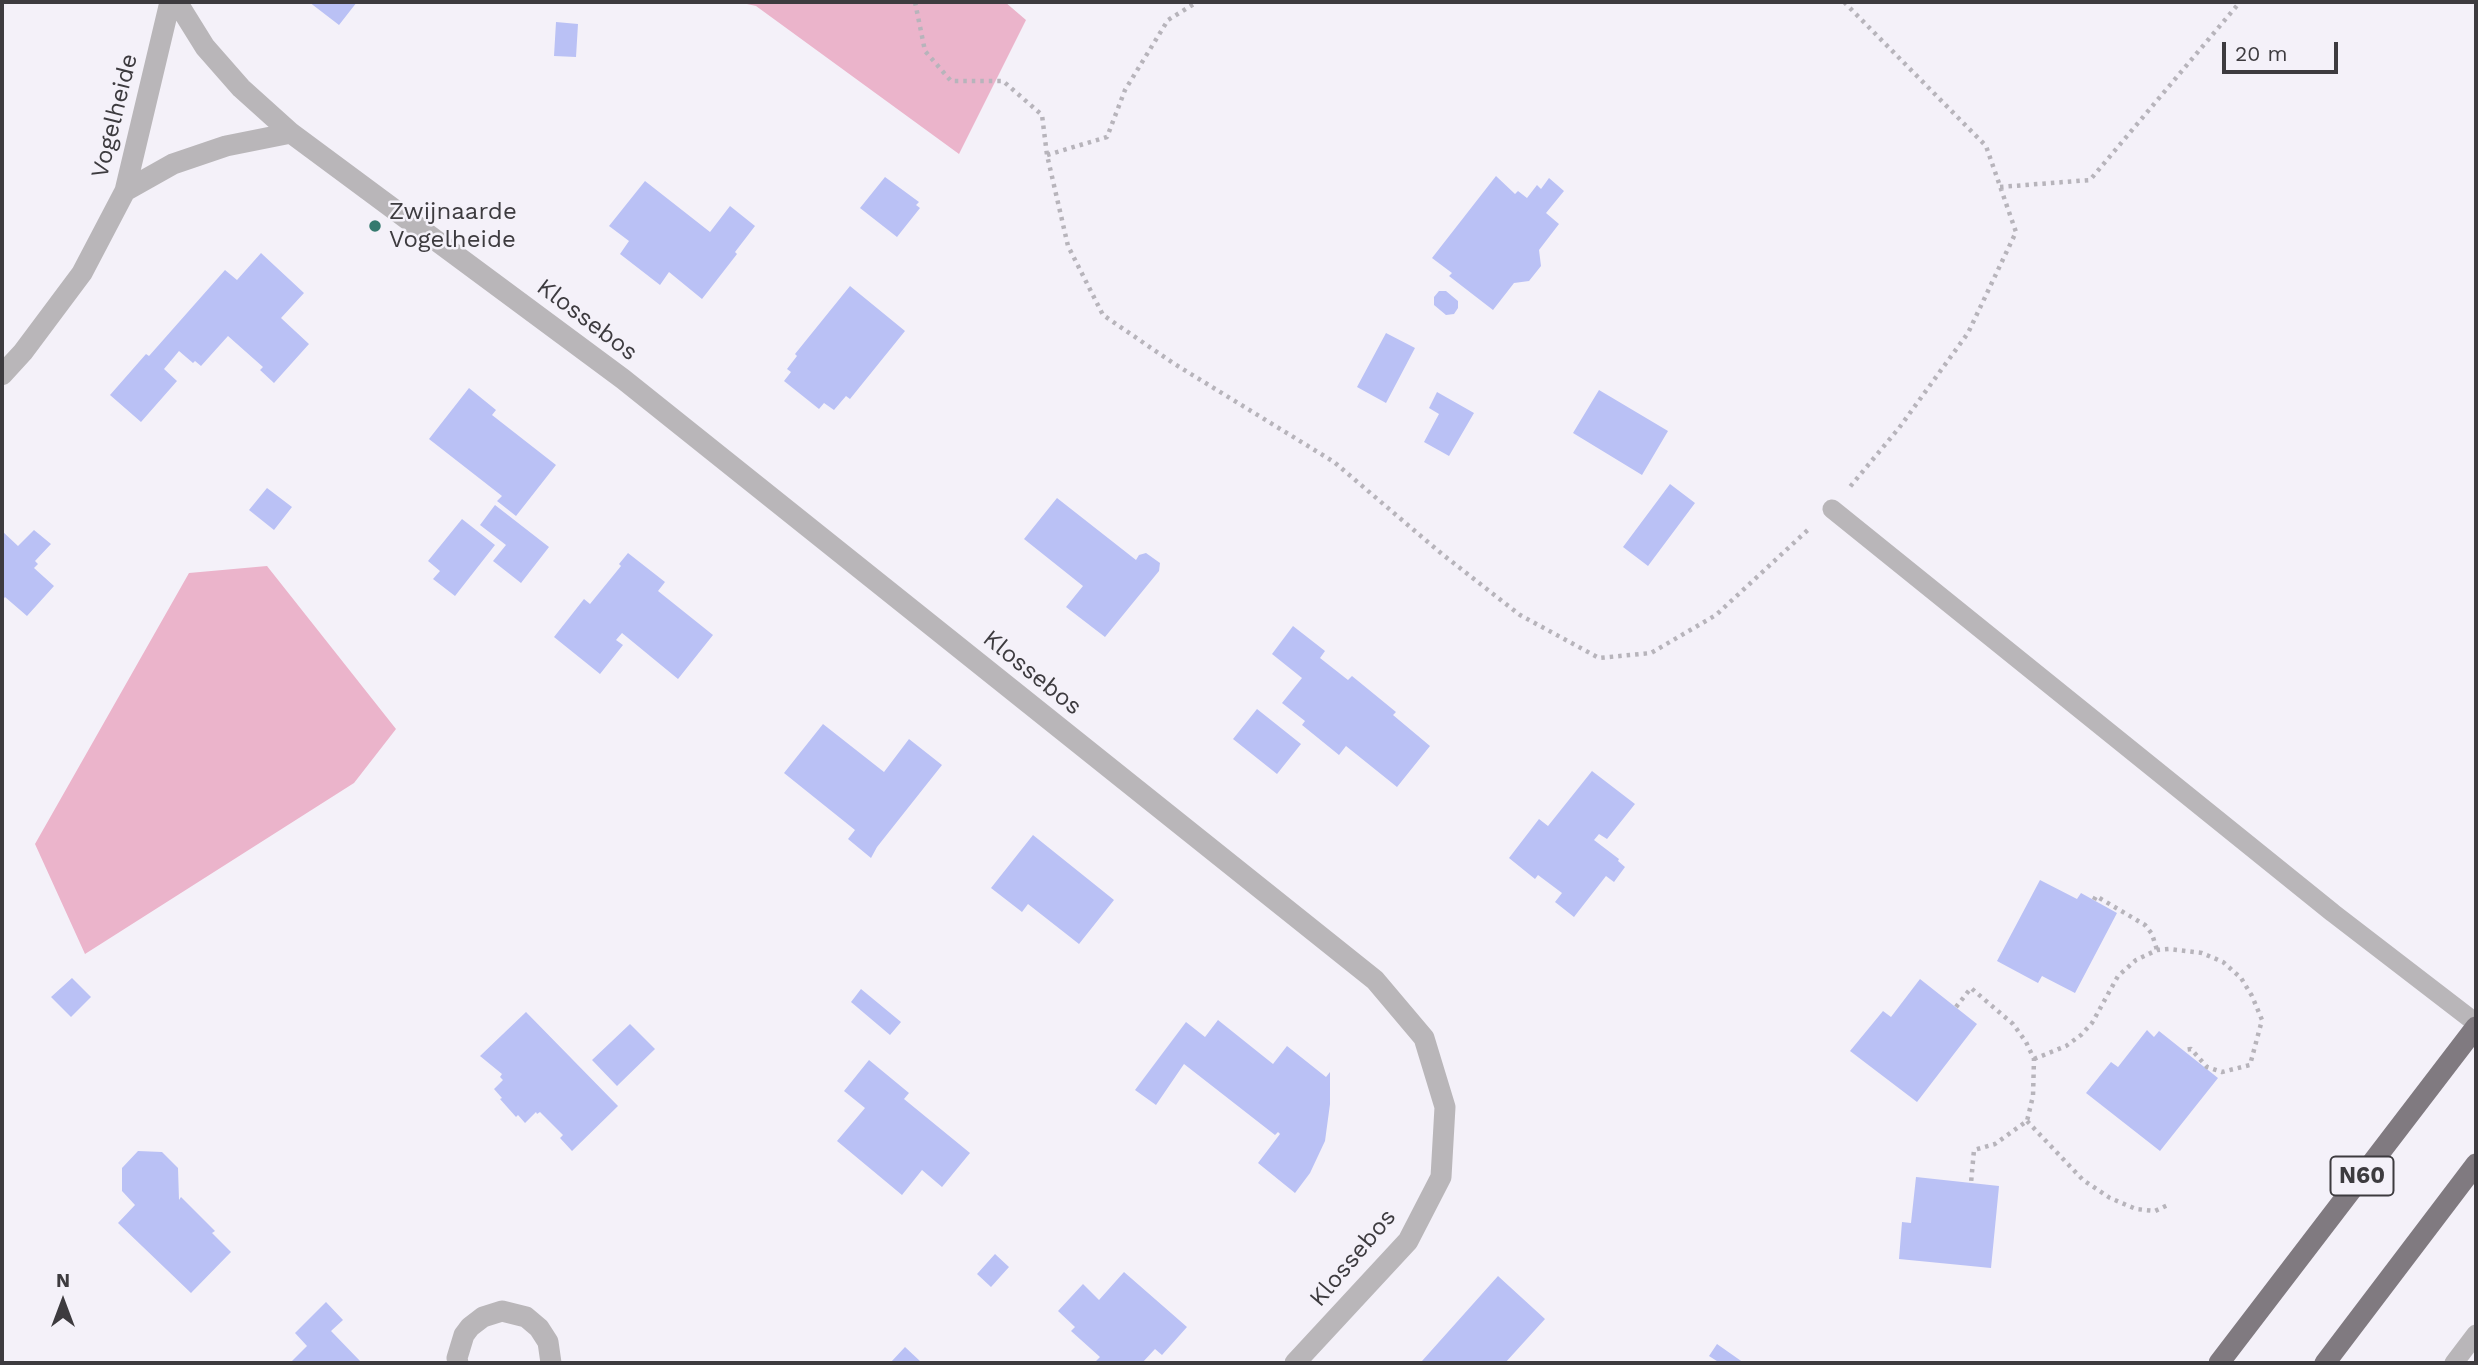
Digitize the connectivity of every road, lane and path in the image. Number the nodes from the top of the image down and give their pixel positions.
1 (170, 2) edge
2 (177, 2) edge
3 (915, 2) edge
4 (1197, 2) edge
5 (1844, 2) edge
6 (2240, 2) edge
7 (291, 134) junction
8 (1047, 155) junction
9 (2000, 187) junction
10 (125, 191) junction
11 (2, 375) edge
12 (1832, 509) junction
13 (2094, 900) dead end
14 (2157, 950) junction
15 (1956, 1007) dead end
16 (2476, 1025) edge
17 (2183, 1050) dead end
18 (2034, 1059) junction
19 (2027, 1121) junction
20 (2476, 1164) edge
21 (1971, 1183) dead end
22 (2170, 1203) dead end
23 (2476, 1334) edge
24 (458, 1363) edge
25 (551, 1363) edge
26 (1296, 1363) edge
27 (2219, 1363) edge
28 (2325, 1363) edge
29 (2454, 1363) edge

1 - 10 street, Vogelheide
2 - 7 street, Klossebos
3 - 8 path
4 - 8 path
5 - 9 path
6 - 9 path
7 - 10 street
7 - 26 street, Klossebos
8 - 12 path
9 - 12 path
10 - 11 street, Vogelheide
12 - 16 lane
13 - 14 path
14 - 17 path
14 - 18 path
15 - 18 path
16 - 27 highway, N60
18 - 19 path
19 - 21 path
19 - 22 path
20 - 28 highway
23 - 29 lane
24 - 25 street

